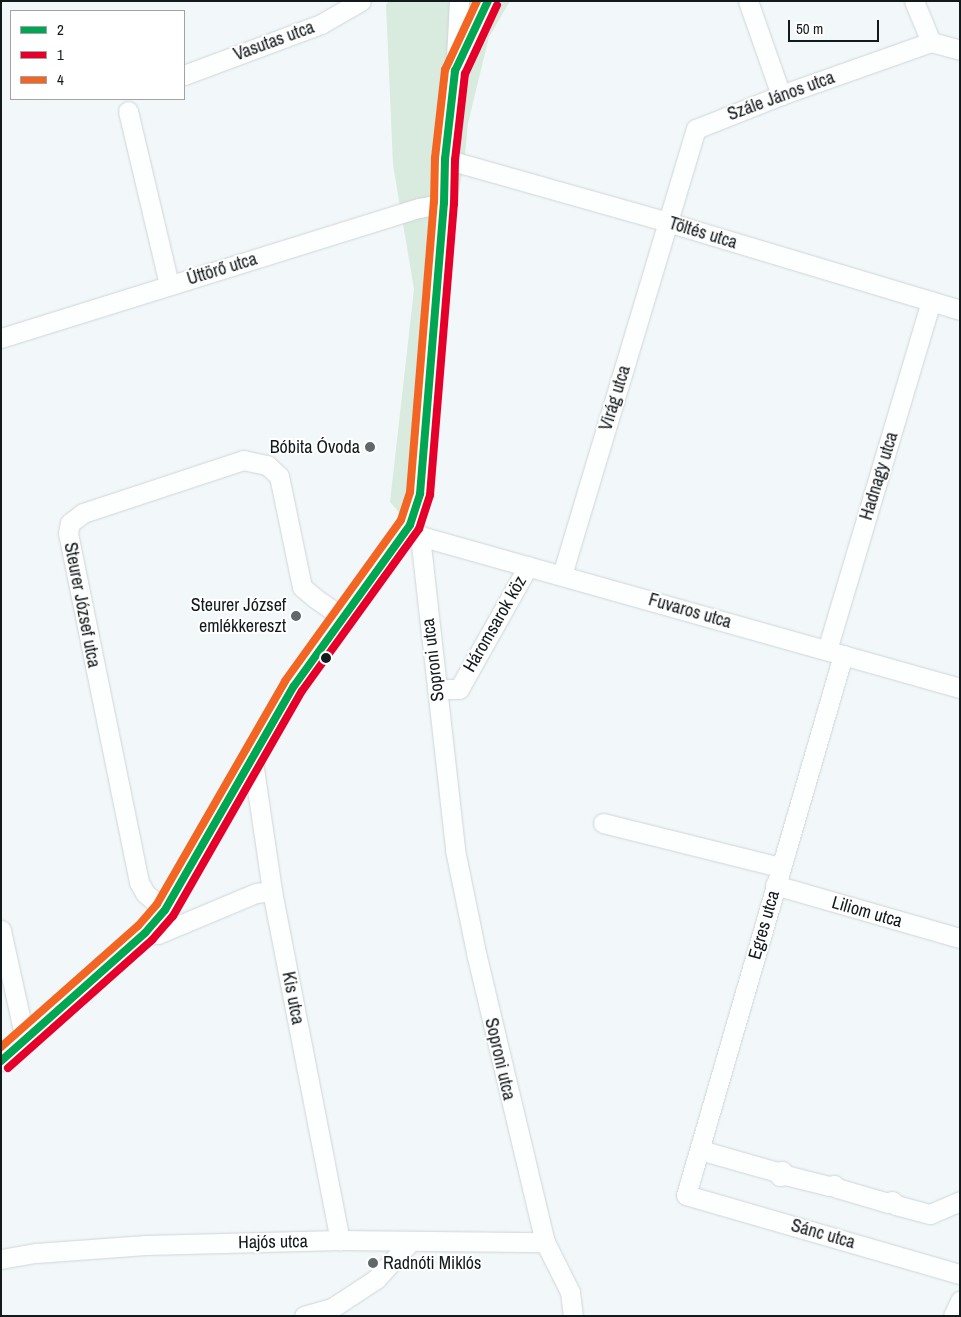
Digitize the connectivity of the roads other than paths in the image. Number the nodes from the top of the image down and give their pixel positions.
1 (361, 1) edge
2 (460, 1) edge
3 (488, 1) edge
4 (748, 1) edge
5 (914, 1) edge
6 (931, 42) junction
7 (960, 50) edge
8 (455, 71) junction
9 (185, 75) edge
10 (780, 95) junction
11 (128, 111) dead end
12 (445, 159) junction
13 (444, 203) junction
14 (668, 222) junction
15 (169, 285) junction
16 (931, 301) junction
17 (960, 310) edge
18 (1, 338) edge
19 (415, 531) junction
20 (528, 566) junction
21 (562, 575) junction
22 (342, 617) junction
23 (835, 653) junction
24 (960, 688) edge
25 (437, 689) junction
26 (252, 755) junction
27 (603, 823) dead end
28 (780, 867) junction
29 (775, 885) junction
30 (272, 890) junction
31 (165, 910) junction
32 (1, 930) edge
33 (145, 933) junction
34 (960, 938) edge
35 (25, 1039) junction
36 (1, 1061) edge
37 (700, 1150) junction
38 (686, 1195) joint
39 (960, 1200) edge
40 (340, 1240) junction
41 (410, 1242) junction
42 (545, 1242) junction
43 (1, 1259) edge
44 (960, 1274) edge
45 (960, 1301) edge
46 (304, 1316) edge
47 (573, 1316) edge
48 (953, 1316) edge

1 - 9 street, Vasutas utca
2 - 8 street
3 - 8 street, Soproni utca
4 - 10 street
5 - 6 street
6 - 7 street
6 - 10 street, Szále János utca
8 - 12 street, Soproni utca
10 - 14 street, Szále János utca
11 - 15 street
12 - 13 street, Soproni utca
12 - 14 street, Töltés utca
13 - 15 street, Úttörő utca
13 - 19 street, Soproni utca
14 - 16 street, Töltés utca
14 - 21 street, Virág utca
15 - 18 street, Úttörő utca
16 - 17 street, Töltés utca
16 - 23 street, Hadnagy utca
19 - 20 street, Fuvaros utca
19 - 22 street
19 - 25 street, Soproni utca
20 - 21 street, Fuvaros utca
20 - 25 street, Háromsarok köz
21 - 23 street, Fuvaros utca
22 - 26 street
22 - 31 street, Steurer József utca
23 - 24 street, Fuvaros utca
23 - 28 street, Egres utca
25 - 42 street, Soproni utca
26 - 30 street, Kis utca
26 - 31 street
27 - 28 street
28 - 29 street, Egres utca
29 - 34 street, Liliom utca
29 - 37 street, Egres utca
30 - 33 street
30 - 40 street, Kis utca
31 - 33 street
32 - 35 street
33 - 35 street
35 - 36 street
37 - 38 street, Egres utca
37 - 39 street
38 - 44 street, Sánc utca
40 - 41 street, Hajós utca
40 - 43 street, Hajós utca
41 - 42 street, Hajós utca
41 - 46 street
42 - 47 street, Soproni utca
45 - 48 street

